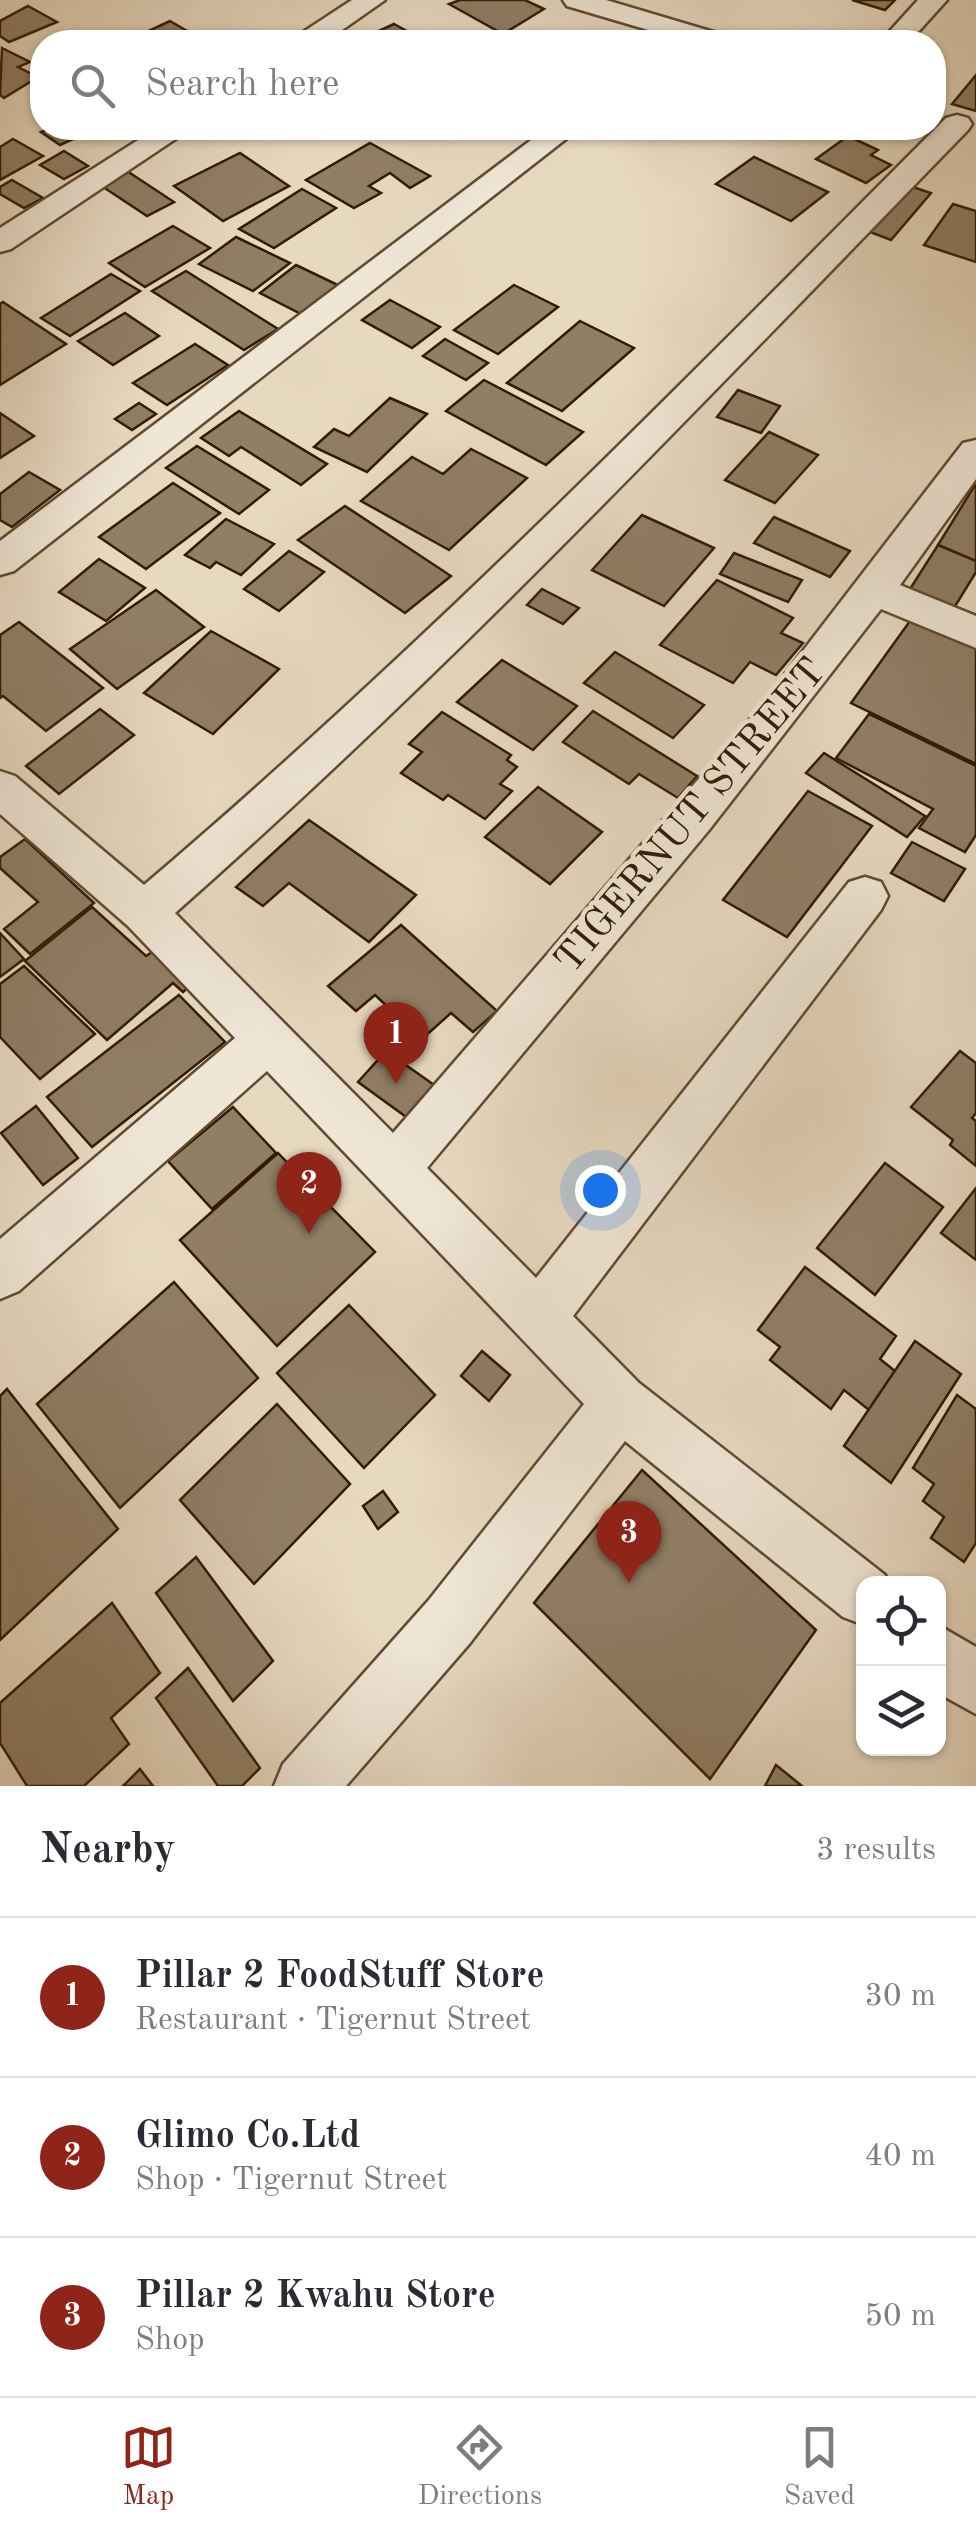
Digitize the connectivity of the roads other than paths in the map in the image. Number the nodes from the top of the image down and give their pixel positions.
1 (371, 0) edge
2 (580, 0) edge
3 (933, 0) edge
4 (325, 30) edge
5 (672, 30) edge
6 (905, 30) edge
7 (158, 140) edge
8 (549, 140) edge
9 (939, 140) edge
10 (0, 242) edge
11 (976, 452) edge
12 (0, 561) edge
13 (877, 591) junction
14 (976, 633) edge
15 (0, 788) edge
16 (865, 896) dead end
17 (144, 912) junction
18 (266, 1042) junction
19 (394, 1169) junction
20 (0, 1273) edge
21 (538, 1318) junction
22 (620, 1402) junction
23 (856, 1590) edge
24 (946, 1660) edge
25 (976, 1684) edge
26 (305, 1786) edge

1 - 4 street
2 - 5 street
3 - 6 street
7 - 10 street
8 - 12 street
9 - 17 street
11 - 13 street, TIGERNUT STREET
13 - 14 street
13 - 19 street, TIGERNUT STREET
15 - 17 street
16 - 21 street
17 - 18 street
18 - 19 street
18 - 20 street
19 - 21 street
21 - 22 street
22 - 23 street
22 - 26 street
24 - 25 street

